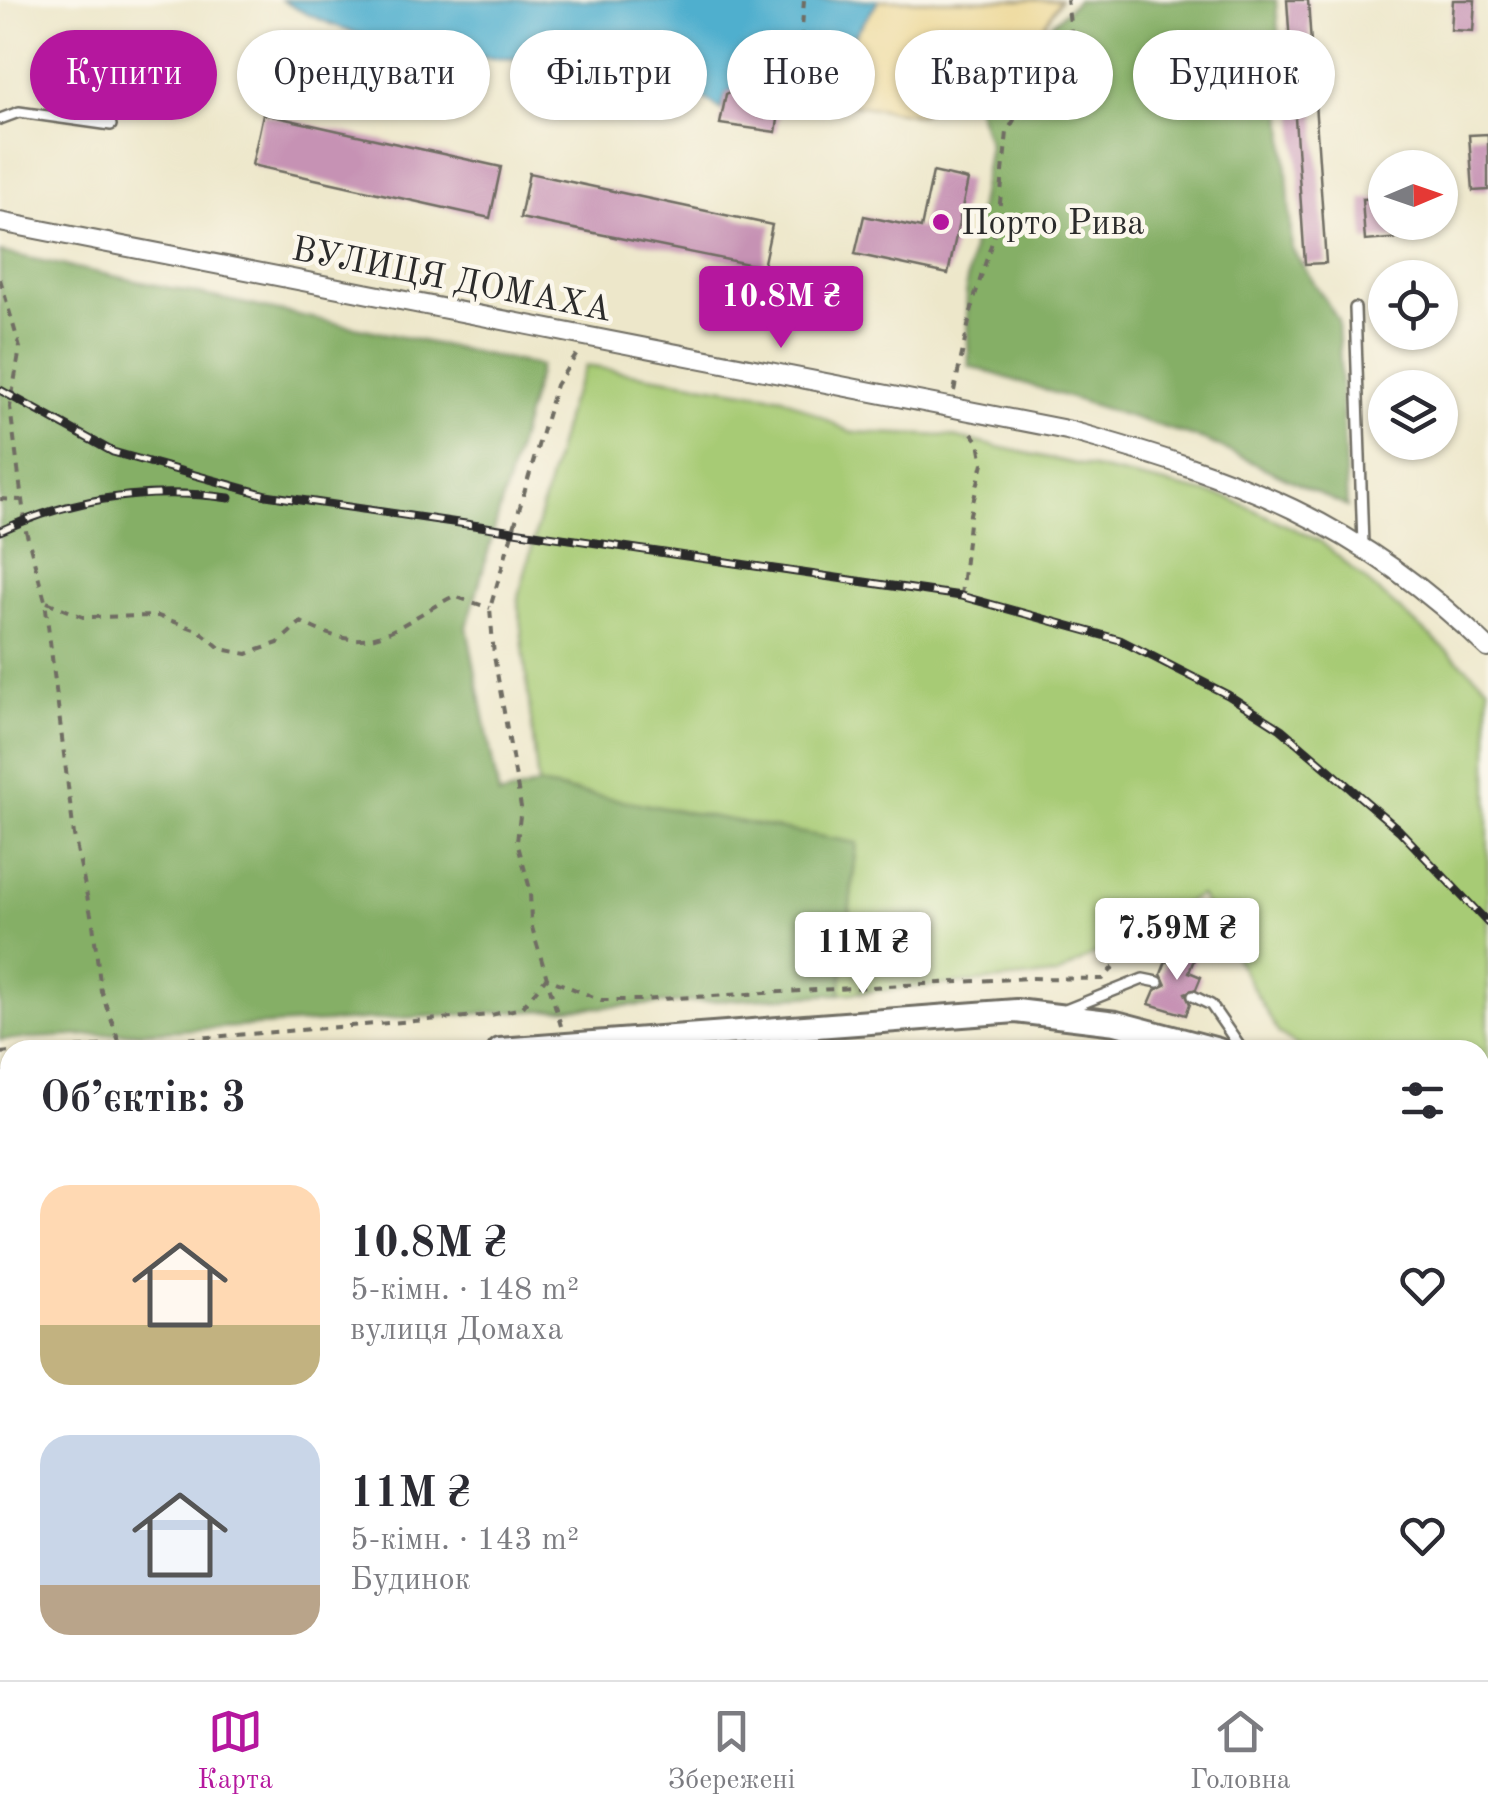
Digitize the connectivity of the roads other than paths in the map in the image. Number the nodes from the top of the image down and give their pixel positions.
1 (0, 119) edge
2 (111, 125) dead end
3 (0, 222) edge
4 (1355, 308) dead end
5 (1363, 548) junction
6 (1488, 648) edge
7 (1158, 982) dead end
8 (1194, 996) dead end
9 (1057, 1014) junction
10 (752, 1040) edge
11 (1180, 1040) edge
12 (1235, 1040) edge

1 - 2 lane
3 - 5 street, ВУЛИЦЯ ДОМАХА
4 - 5 lane
5 - 6 street, ВУЛИЦЯ ДОМАХА
7 - 9 lane
8 - 12 lane
9 - 10 street
9 - 11 street

